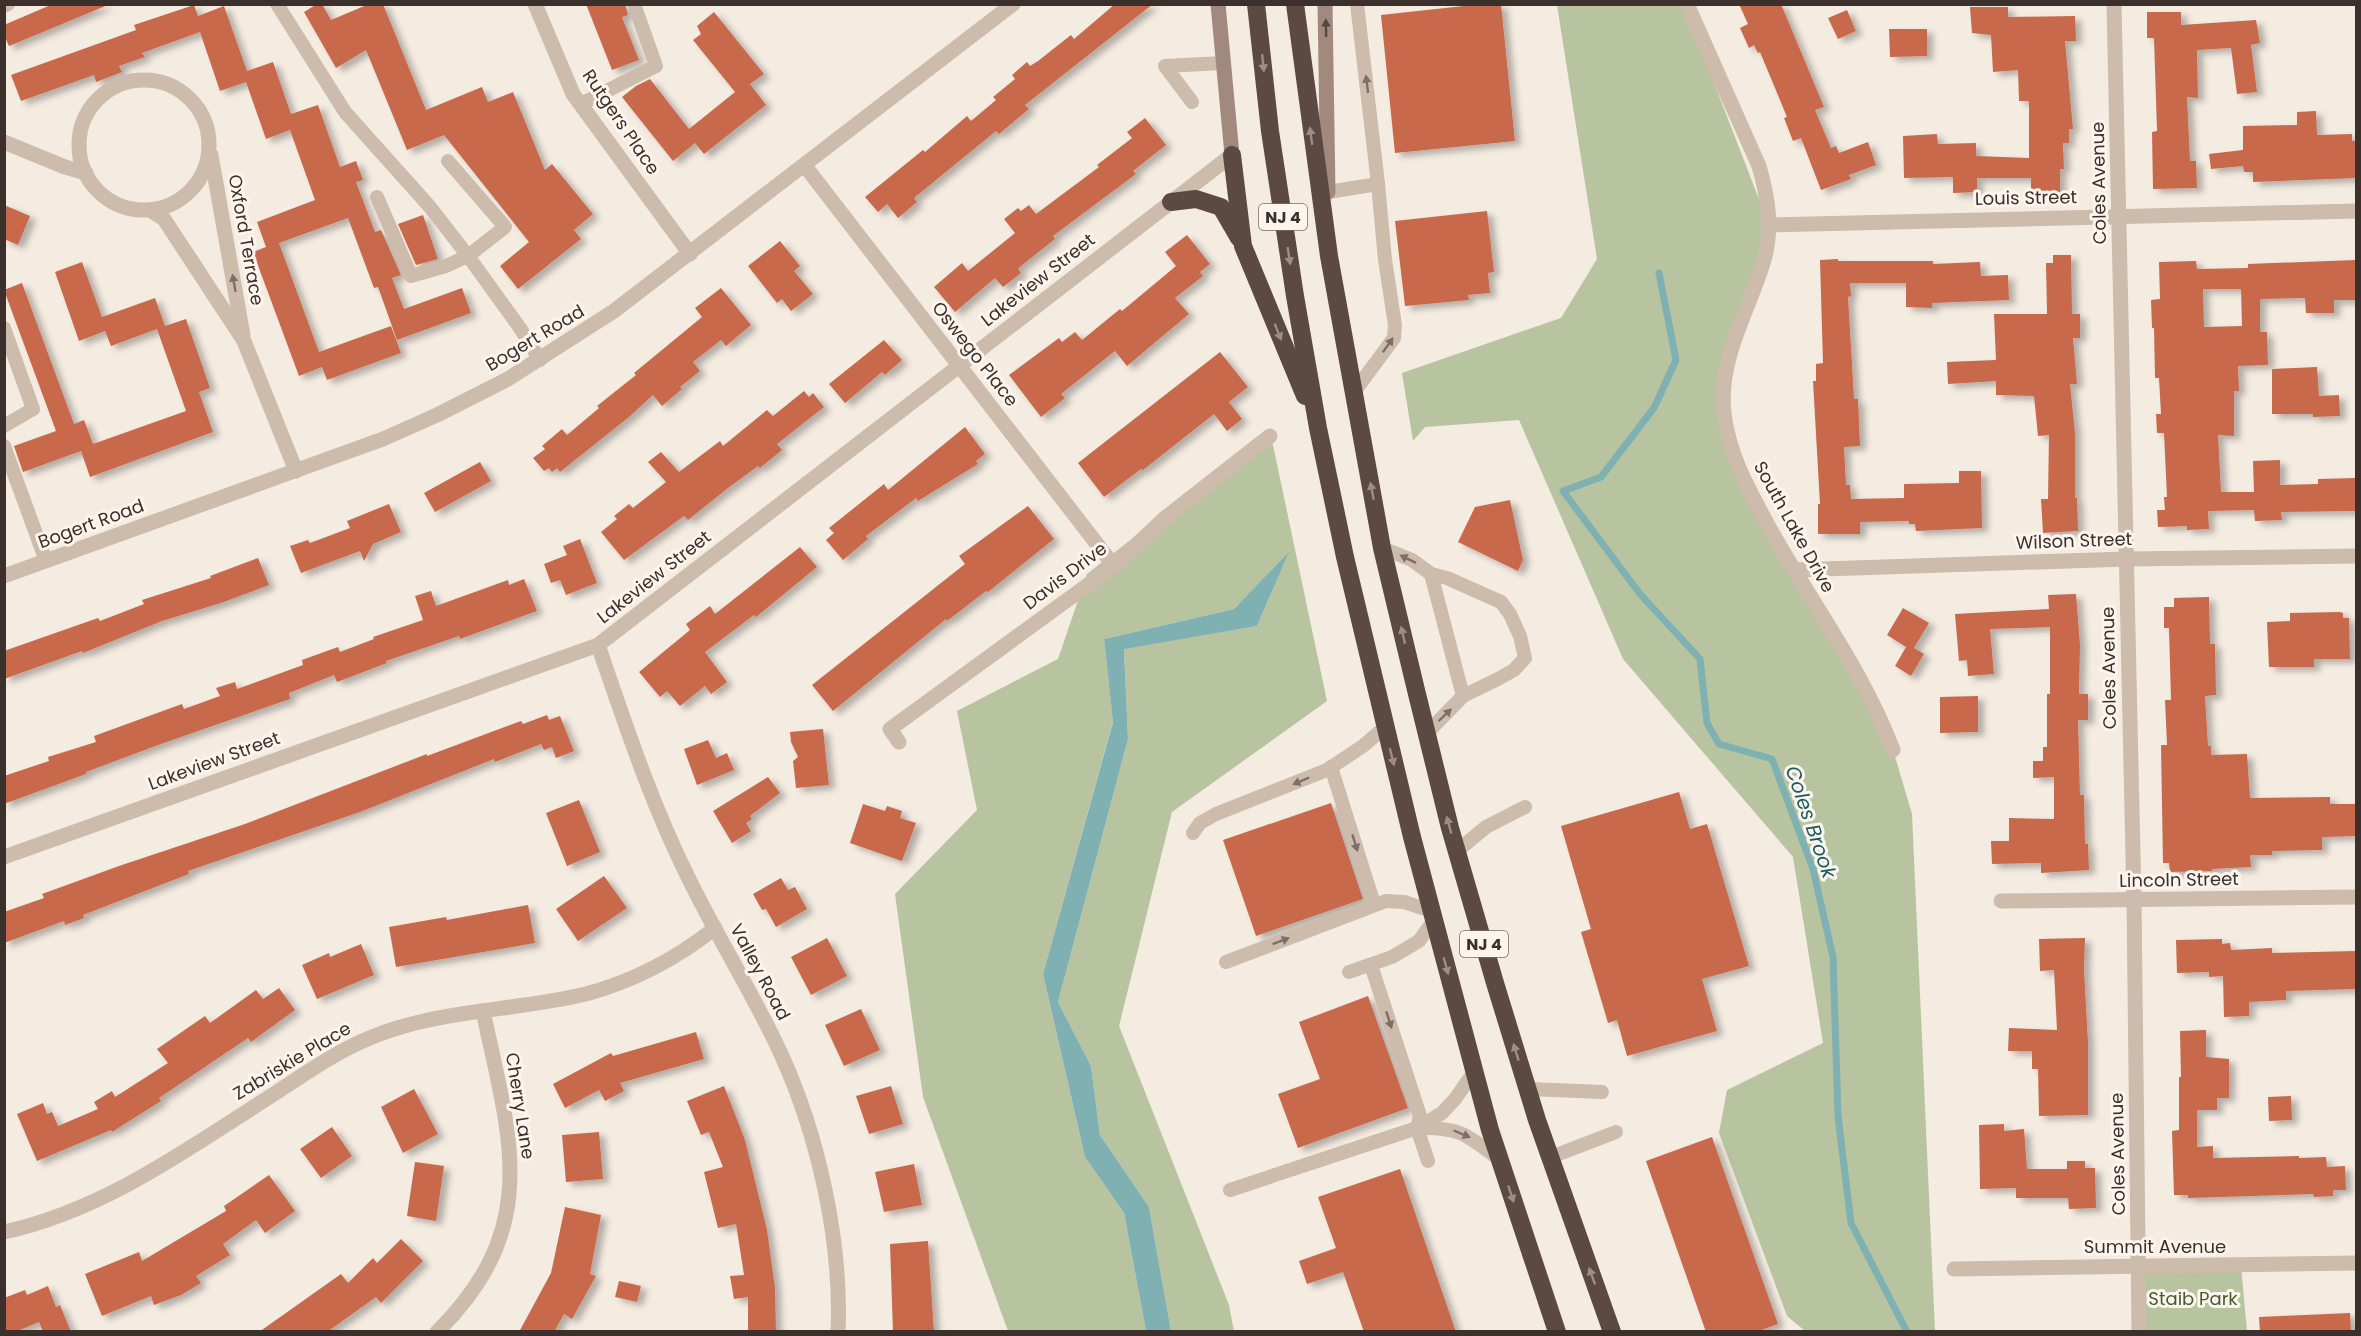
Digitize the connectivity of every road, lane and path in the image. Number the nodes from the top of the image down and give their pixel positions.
1 (278, 4) edge
2 (535, 4) edge
3 (634, 4) edge
4 (1013, 4) edge
5 (1218, 4) edge
6 (1256, 4) edge
7 (1295, 4) edge
8 (1325, 4) edge
9 (1357, 4) edge
10 (1687, 4) edge
11 (2114, 4) edge
12 (1223, 63) junction
13 (1192, 102) dead end
14 (580, 104) junction
15 (4, 142) edge
16 (210, 146) junction
17 (1232, 155) junction
18 (448, 161) dead end
19 (805, 166) junction
20 (86, 173) junction
21 (1378, 184) junction
22 (1328, 192) junction
23 (378, 197) dead end
24 (1171, 202) junction
25 (150, 210) junction
26 (2356, 211) edge
27 (2119, 215) junction
28 (1769, 225) junction
29 (1243, 246) junction
30 (690, 254) junction
31 (468, 256) junction
32 (1329, 256) junction
33 (4, 328) edge
34 (244, 341) junction
35 (540, 360) junction
36 (960, 366) junction
37 (1354, 392) junction
38 (4, 426) edge
39 (1318, 428) junction
40 (1270, 436) dead end
41 (4, 446) edge
42 (296, 471) junction
43 (1383, 548) junction
44 (2356, 556) edge
45 (2127, 559) junction
46 (46, 561) junction
47 (1114, 566) junction
48 (1793, 570) junction
49 (1431, 574) junction
50 (4, 576) edge
51 (598, 645) junction
52 (1463, 696) junction
53 (1385, 727) junction
54 (1427, 733) junction
55 (900, 742) dead end
56 (1893, 750) dead end
57 (1331, 767) junction
58 (1525, 807) dead end
59 (1193, 833) dead end
60 (1457, 851) junction
61 (4, 857) edge
62 (2356, 897) edge
63 (2001, 900) dead end
64 (2134, 900) junction
65 (1374, 904) junction
66 (1433, 916) junction
67 (715, 928) junction
68 (1226, 962) dead end
69 (1371, 965) junction
70 (1350, 972) dead end
71 (483, 1011) junction
72 (1474, 1072) junction
73 (1528, 1089) junction
74 (1602, 1092) dead end
75 (1417, 1128) junction
76 (1616, 1132) dead end
77 (1551, 1157) junction
78 (1500, 1160) junction
79 (1428, 1161) dead end
80 (1230, 1190) dead end
81 (4, 1232) edge
82 (2356, 1263) edge
83 (2139, 1266) junction
84 (1954, 1269) dead end
85 (437, 1332) edge
86 (838, 1332) edge
87 (1557, 1332) edge
88 (1612, 1332) edge
89 (2139, 1332) edge

1 - 31 lane
2 - 14 street, Rutgers Place
3 - 14 lane
4 - 19 street, Bogert Road
5 - 12 street
6 -> 39 highway, NJ 4
32 -> 7 highway, NJ 4
22 -> 8 street
21 -> 9 lane
10 - 28 street, South Lake Drive
11 - 27 street, Coles Avenue
12 - 13 lane
12 - 17 street
14 - 30 street, Rutgers Place
15 - 20 street
16 - 20 street, Oxford Terrace
16 - 25 street, Oxford Terrace
34 -> 16 street, Oxford Terrace
17 - 24 street, Lakeview Street
17 - 29 highway
18 - 31 lane
19 - 30 street, Bogert Road
19 - 36 street, Oswego Place
20 - 25 street, Oxford Terrace
21 - 22 lane
37 -> 21 lane
22 - 32 highway
23 - 31 lane
24 - 29 highway
24 - 36 street, Lakeview Street
25 - 34 street, Oxford Terrace
26 - 27 street, Louis Street
27 - 28 street, Louis Street
27 - 45 street, Coles Avenue
28 - 48 street, South Lake Drive
29 -> 39 highway
30 - 35 street, Bogert Road
31 - 35 lane
32 - 37 highway, NJ 4
33 - 38 lane
34 - 42 street, Oxford Terrace
35 - 42 street, Bogert Road
36 - 47 street, Oswego Place
36 - 51 street, Lakeview Street
43 -> 37 highway, NJ 4
39 - 53 highway, NJ 4
40 - 47 street, Davis Drive
41 - 46 lane
42 - 46 street, Bogert Road
49 -> 43 lane
54 -> 43 highway, NJ 4
44 - 45 street, Wilson Street
45 - 48 street, Wilson Street
45 - 64 street, Coles Avenue
46 - 50 street, Bogert Road
47 - 55 street, Davis Drive
48 - 56 street, South Lake Drive
49 - 52 lane
49 - 52 lane
51 - 61 street, Lakeview Street
51 - 67 street, Valley Road
54 -> 52 lane
53 - 57 lane
53 -> 66 highway, NJ 4
60 -> 54 highway, NJ 4
57 -> 59 lane
57 -> 65 lane
58 - 60 lane
73 -> 60 highway, NJ 4
62 - 64 street, Lincoln Street
63 - 64 street, Lincoln Street
64 - 83 street, Coles Avenue
65 - 66 lane
68 -> 65 lane
66 - 69 lane
66 -> 72 highway, NJ 4
67 - 71 street, Zabriskie Place
67 - 86 street, Valley Road
69 - 70 lane
69 -> 75 lane
71 - 81 street, Zabriskie Place
71 - 85 street, Cherry Lane
72 - 75 lane
72 - 78 highway, NJ 4
73 - 74 lane
73 - 77 highway, NJ 4
75 -> 78 lane
75 - 79 lane
75 - 80 lane
76 - 77 lane
88 -> 77 highway, NJ 4
78 -> 87 highway, NJ 4
82 - 83 street, Summit Avenue
83 - 84 street, Summit Avenue
83 - 89 street, Coles Avenue

